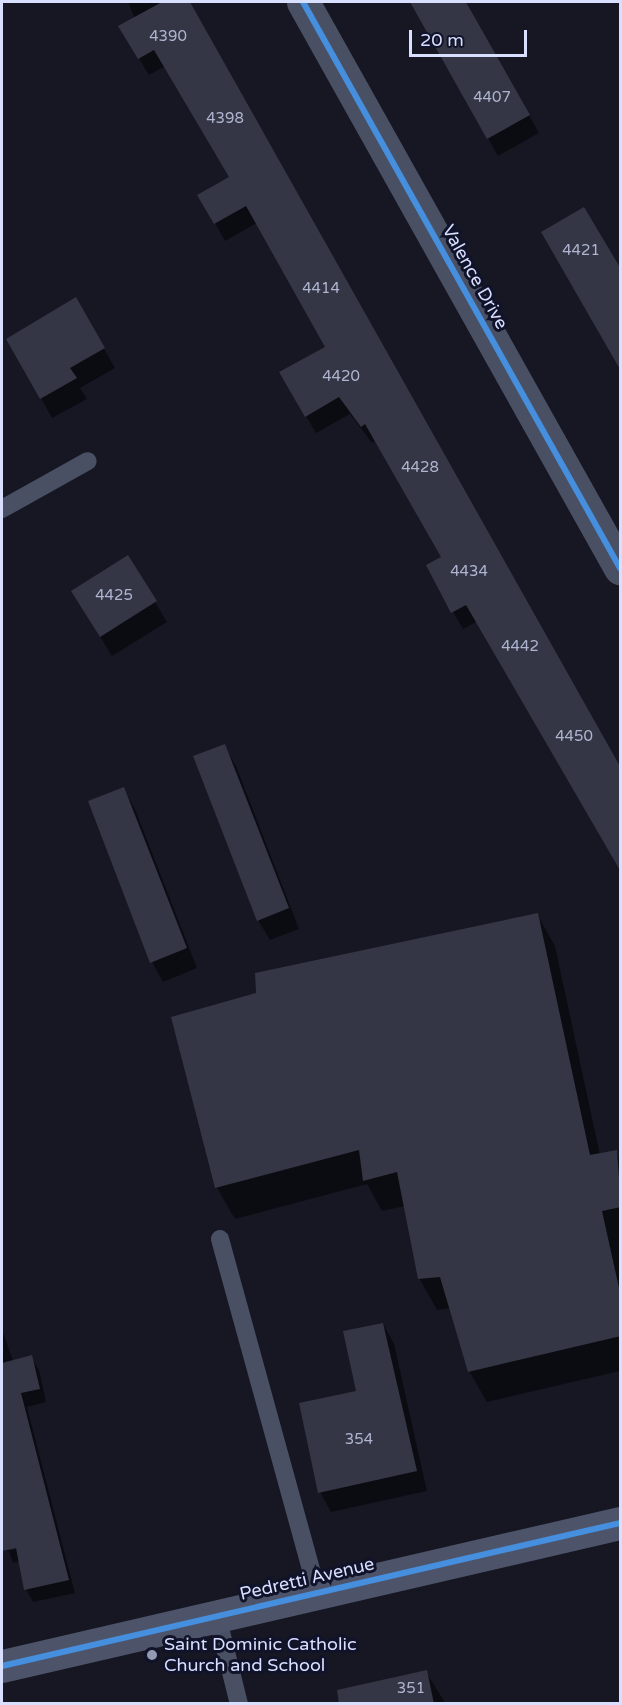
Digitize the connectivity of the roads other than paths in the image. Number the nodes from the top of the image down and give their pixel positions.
1 (303, 2) edge
2 (88, 461) dead end
3 (2, 508) edge
4 (621, 568) edge
5 (220, 1239) dead end
6 (621, 1523) edge
7 (317, 1592) junction
8 (217, 1616) junction
9 (2, 1666) edge
10 (239, 1704) edge

1 - 4 street, Valence Drive
2 - 3 lane
5 - 7 lane
6 - 7 street, Pedretti Avenue
7 - 8 street, Pedretti Avenue
8 - 9 street, Pedretti Avenue
8 - 10 lane

